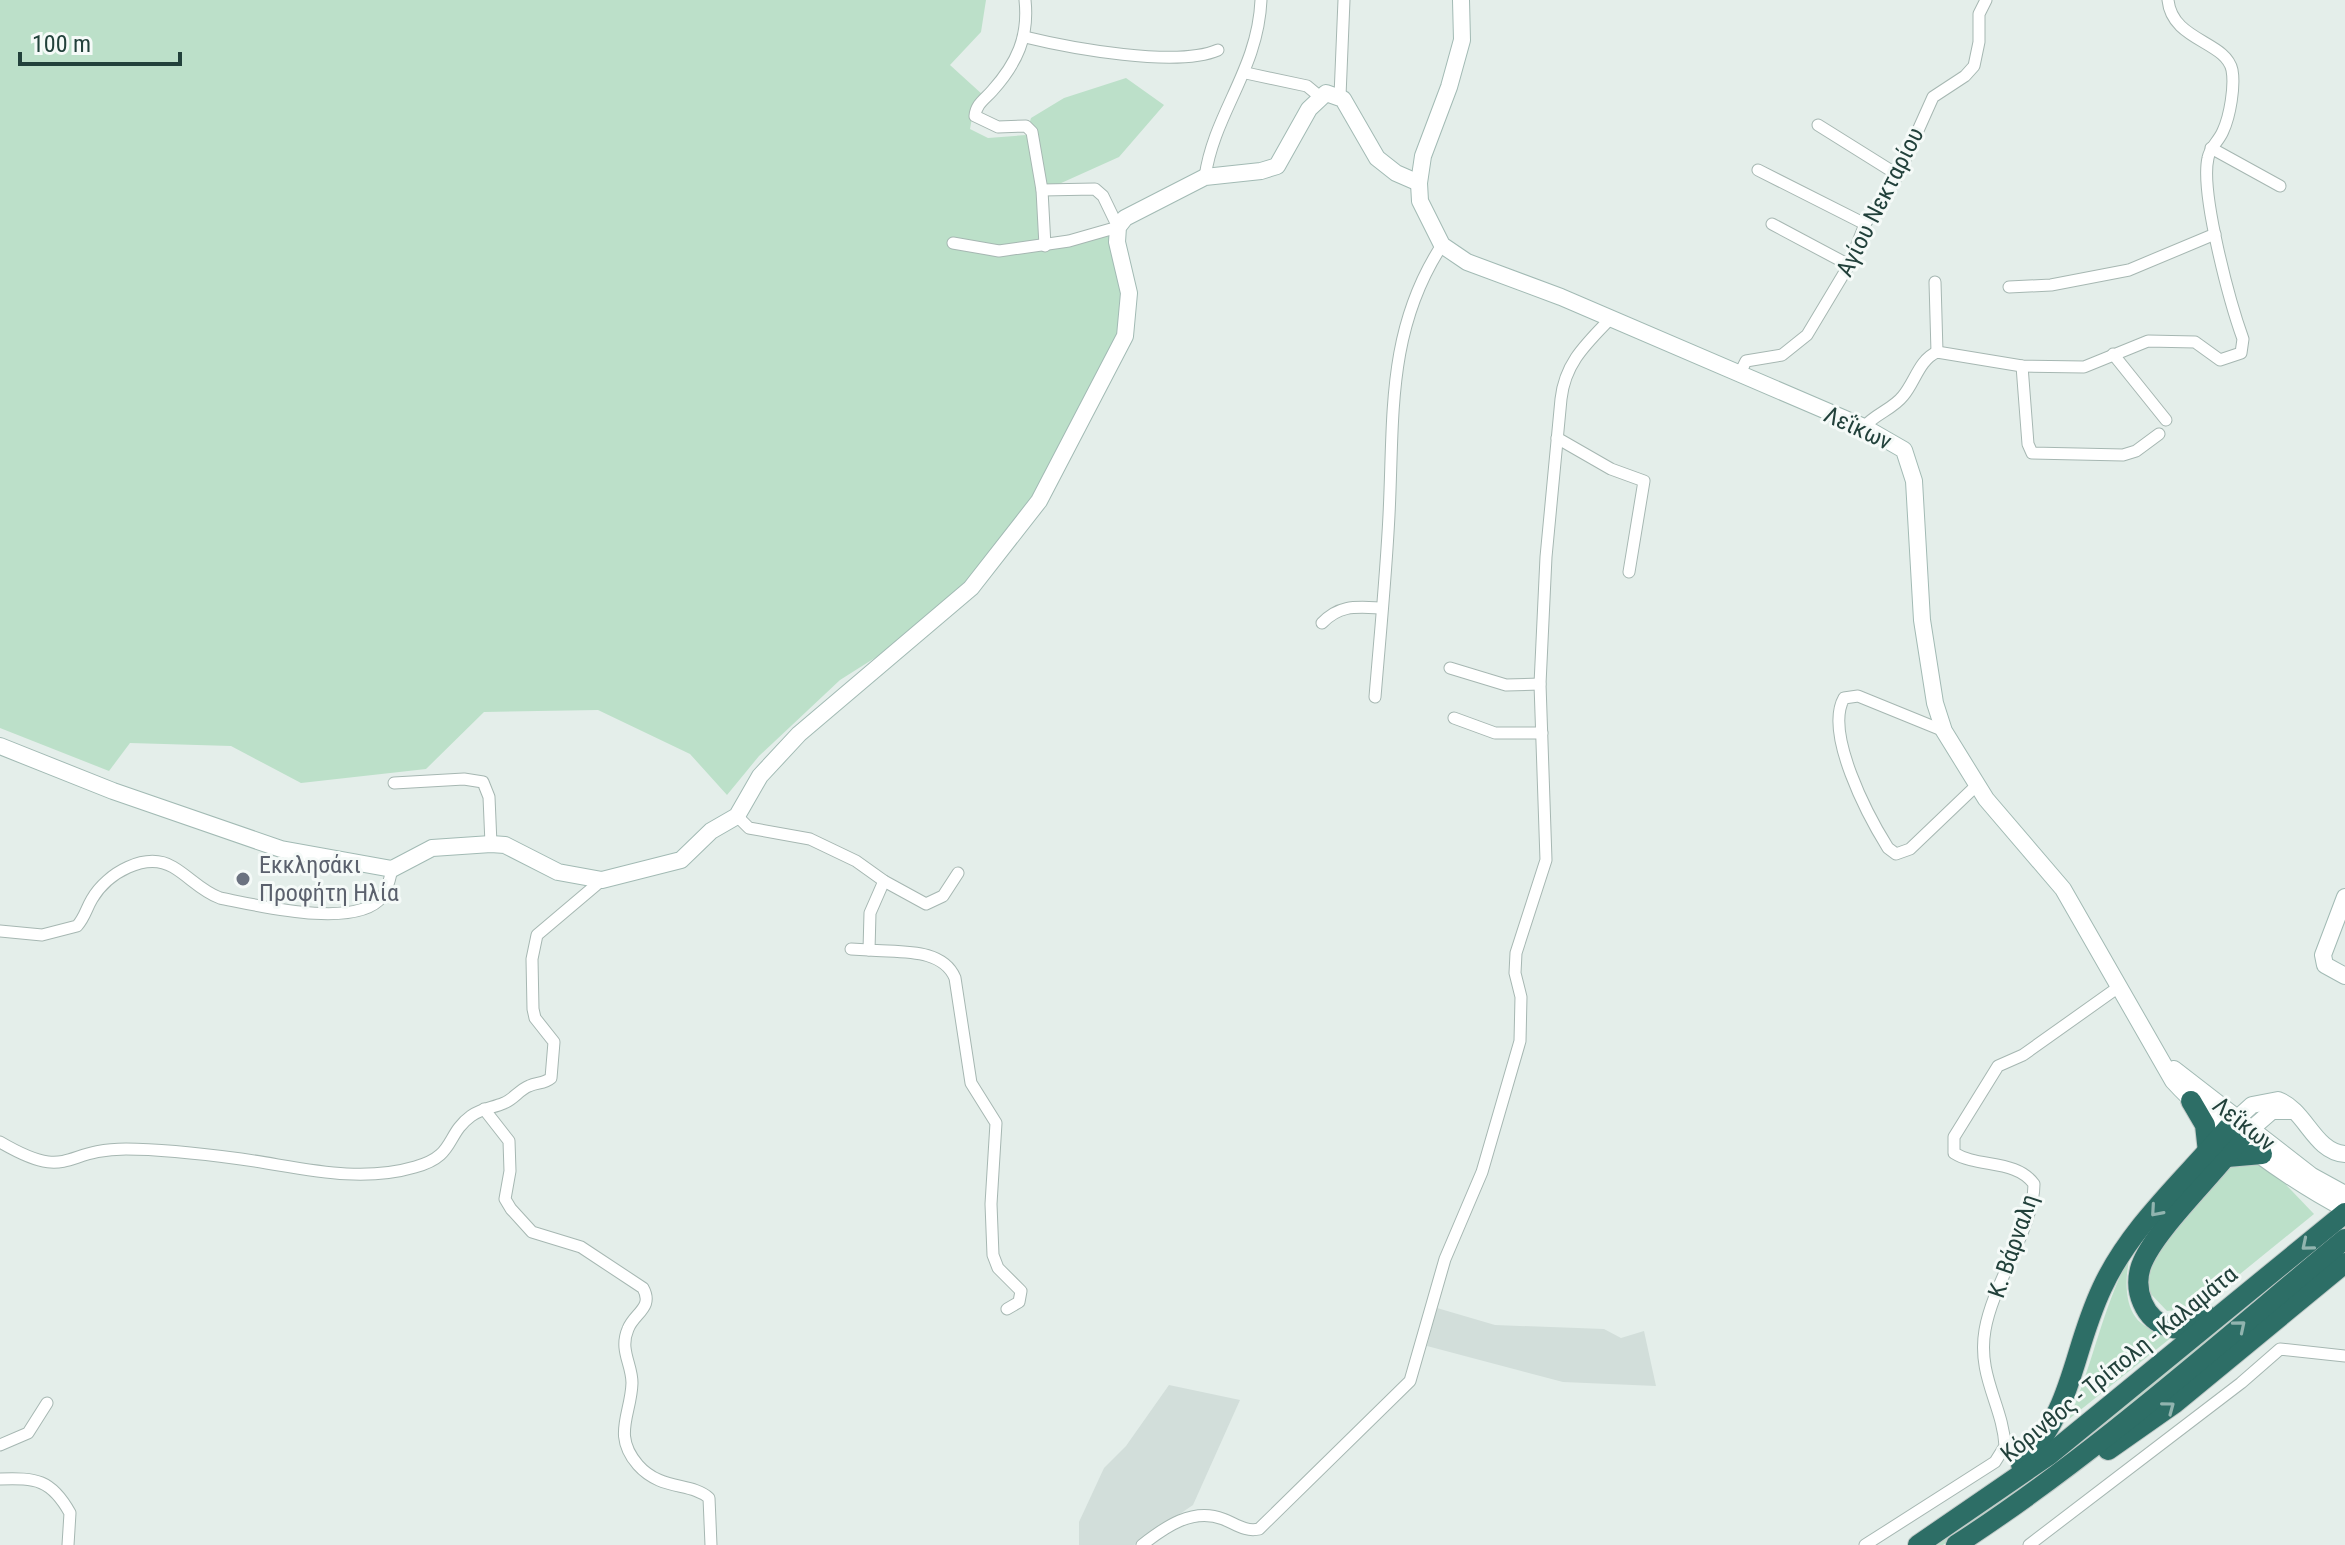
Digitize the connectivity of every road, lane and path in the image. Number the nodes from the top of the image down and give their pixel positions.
1 (1025, 0) edge
2 (1261, 0) edge
3 (1344, 0) edge
4 (1461, 0) edge
5 (1986, 0) edge
6 (2168, 0) edge
7 (1025, 37) junction
8 (1218, 50) dead end
9 (1246, 73) junction
10 (1319, 96) junction
11 (1340, 96) junction
12 (1818, 125) dead end
13 (2211, 148) junction
14 (1758, 170) dead end
15 (1898, 175) junction
16 (1205, 177) junction
17 (1419, 183) junction
18 (2280, 186) dead end
19 (1042, 190) junction
20 (1772, 224) dead end
21 (1865, 224) junction
22 (1118, 227) junction
23 (2215, 234) junction
24 (953, 243) dead end
25 (1442, 245) junction
26 (1045, 246) junction
27 (1849, 265) junction
28 (1935, 282) dead end
29 (2009, 287) dead end
30 (1610, 319) junction
31 (1937, 352) junction
32 (2113, 354) junction
33 (2022, 366) junction
34 (1739, 375) junction
35 (2166, 420) dead end
36 (1864, 427) junction
37 (2159, 434) dead end
38 (1557, 438) junction
39 (1629, 572) dead end
40 (1382, 608) junction
41 (1322, 623) dead end
42 (1450, 668) dead end
43 (1540, 684) junction
44 (1375, 697) dead end
45 (1454, 718) dead end
46 (1944, 731) junction
47 (1542, 733) junction
48 (0, 746) edge
49 (394, 783) dead end
50 (1977, 785) junction
51 (737, 816) junction
52 (491, 844) junction
53 (392, 869) junction
54 (958, 873) dead end
55 (602, 880) junction
56 (884, 881) junction
57 (2345, 897) edge
58 (2342, 915) edge
59 (0, 931) edge
60 (851, 949) dead end
61 (869, 950) junction
62 (2345, 976) edge
63 (2120, 986) junction
64 (2151, 1044) junction
65 (2191, 1101) junction
66 (484, 1109) junction
67 (2239, 1129) junction
68 (0, 1142) edge
69 (2262, 1154) junction
70 (2345, 1154) edge
71 (2218, 1155) junction
72 (2335, 1194) edge
73 (2345, 1211) edge
74 (2345, 1239) edge
75 (2345, 1263) edge
76 (2270, 1277) junction
77 (1007, 1309) dead end
78 (2345, 1356) edge
79 (47, 1403) dead end
80 (0, 1445) edge
81 (0, 1479) edge
82 (1921, 1543) edge
83 (2034, 1543) edge
84 (68, 1545) edge
85 (711, 1545) edge
86 (1142, 1545) edge
87 (1865, 1545) edge
88 (1956, 1545) edge
89 (1965, 1545) edge

1 - 7 street
2 - 9 street
3 - 11 street
4 - 17 street
5 - 15 street, Αγίου Νεκταρίου
6 - 13 street
7 - 8 street
7 - 19 street
9 - 10 street
9 - 16 street
10 - 11 street
10 - 16 street
11 - 17 street
12 - 15 street
13 - 18 street
13 - 23 street
14 - 21 street
15 - 21 street, Αγίου Νεκταρίου
16 - 22 street
17 - 25 street
19 - 22 street
19 - 26 street
20 - 27 street
21 - 27 street, Αγίου Νεκταρίου
22 - 26 street
22 - 51 street
23 - 29 street
23 - 32 street
24 - 26 street
25 - 30 street, Λεΐκων
25 - 40 street
27 - 34 street, Αγίου Νεκταρίου
28 - 31 street
30 - 34 street, Λεΐκων
30 - 38 street
31 - 33 street
31 - 36 street
32 - 33 street
32 - 35 street
33 - 37 street
34 - 36 street, Λεΐκων
36 - 46 street, Λεΐκων
38 - 39 street
38 - 43 street
40 - 41 street
40 - 44 street
42 - 43 street
43 - 47 street
45 - 47 street
46 - 50 street, Λεΐκων
46 - 50 street
47 - 86 street
48 - 53 street
49 - 52 street
50 - 63 street, Λεΐκων
51 - 55 street
51 - 56 street
52 - 53 street
52 - 55 street
53 - 59 street
54 - 56 street
55 - 66 street
56 - 61 street
57 - 58 street
58 - 62 street
60 - 61 street
61 - 77 street
63 - 64 street, Λεΐκων
63 - 87 street, Κ. Βάρναλη
64 - 65 street, Λεΐκων
64 - 67 street, Λεΐκων
65 - 67 street, Λεΐκων
65 - 71 highway
66 - 68 street
66 - 85 street
67 - 69 street, Λεΐκων
67 - 70 street
67 - 71 highway
67 - 72 street, Λεΐκων
69 - 71 highway
69 - 72 street, Λεΐκων
71 - 76 highway
71 -> 82 highway
72 - 73 street, Λεΐκων
73 -> 76 highway, Κόρινθος - Τρίπολη - Καλαμάτα
88 -> 74 highway, Κόρινθος - Τρίπολη - Καλαμάτα
89 -> 75 highway
76 - 82 highway, Κόρινθος - Τρίπολη - Καλαμάτα
78 - 83 street
79 - 80 street
81 - 84 street

